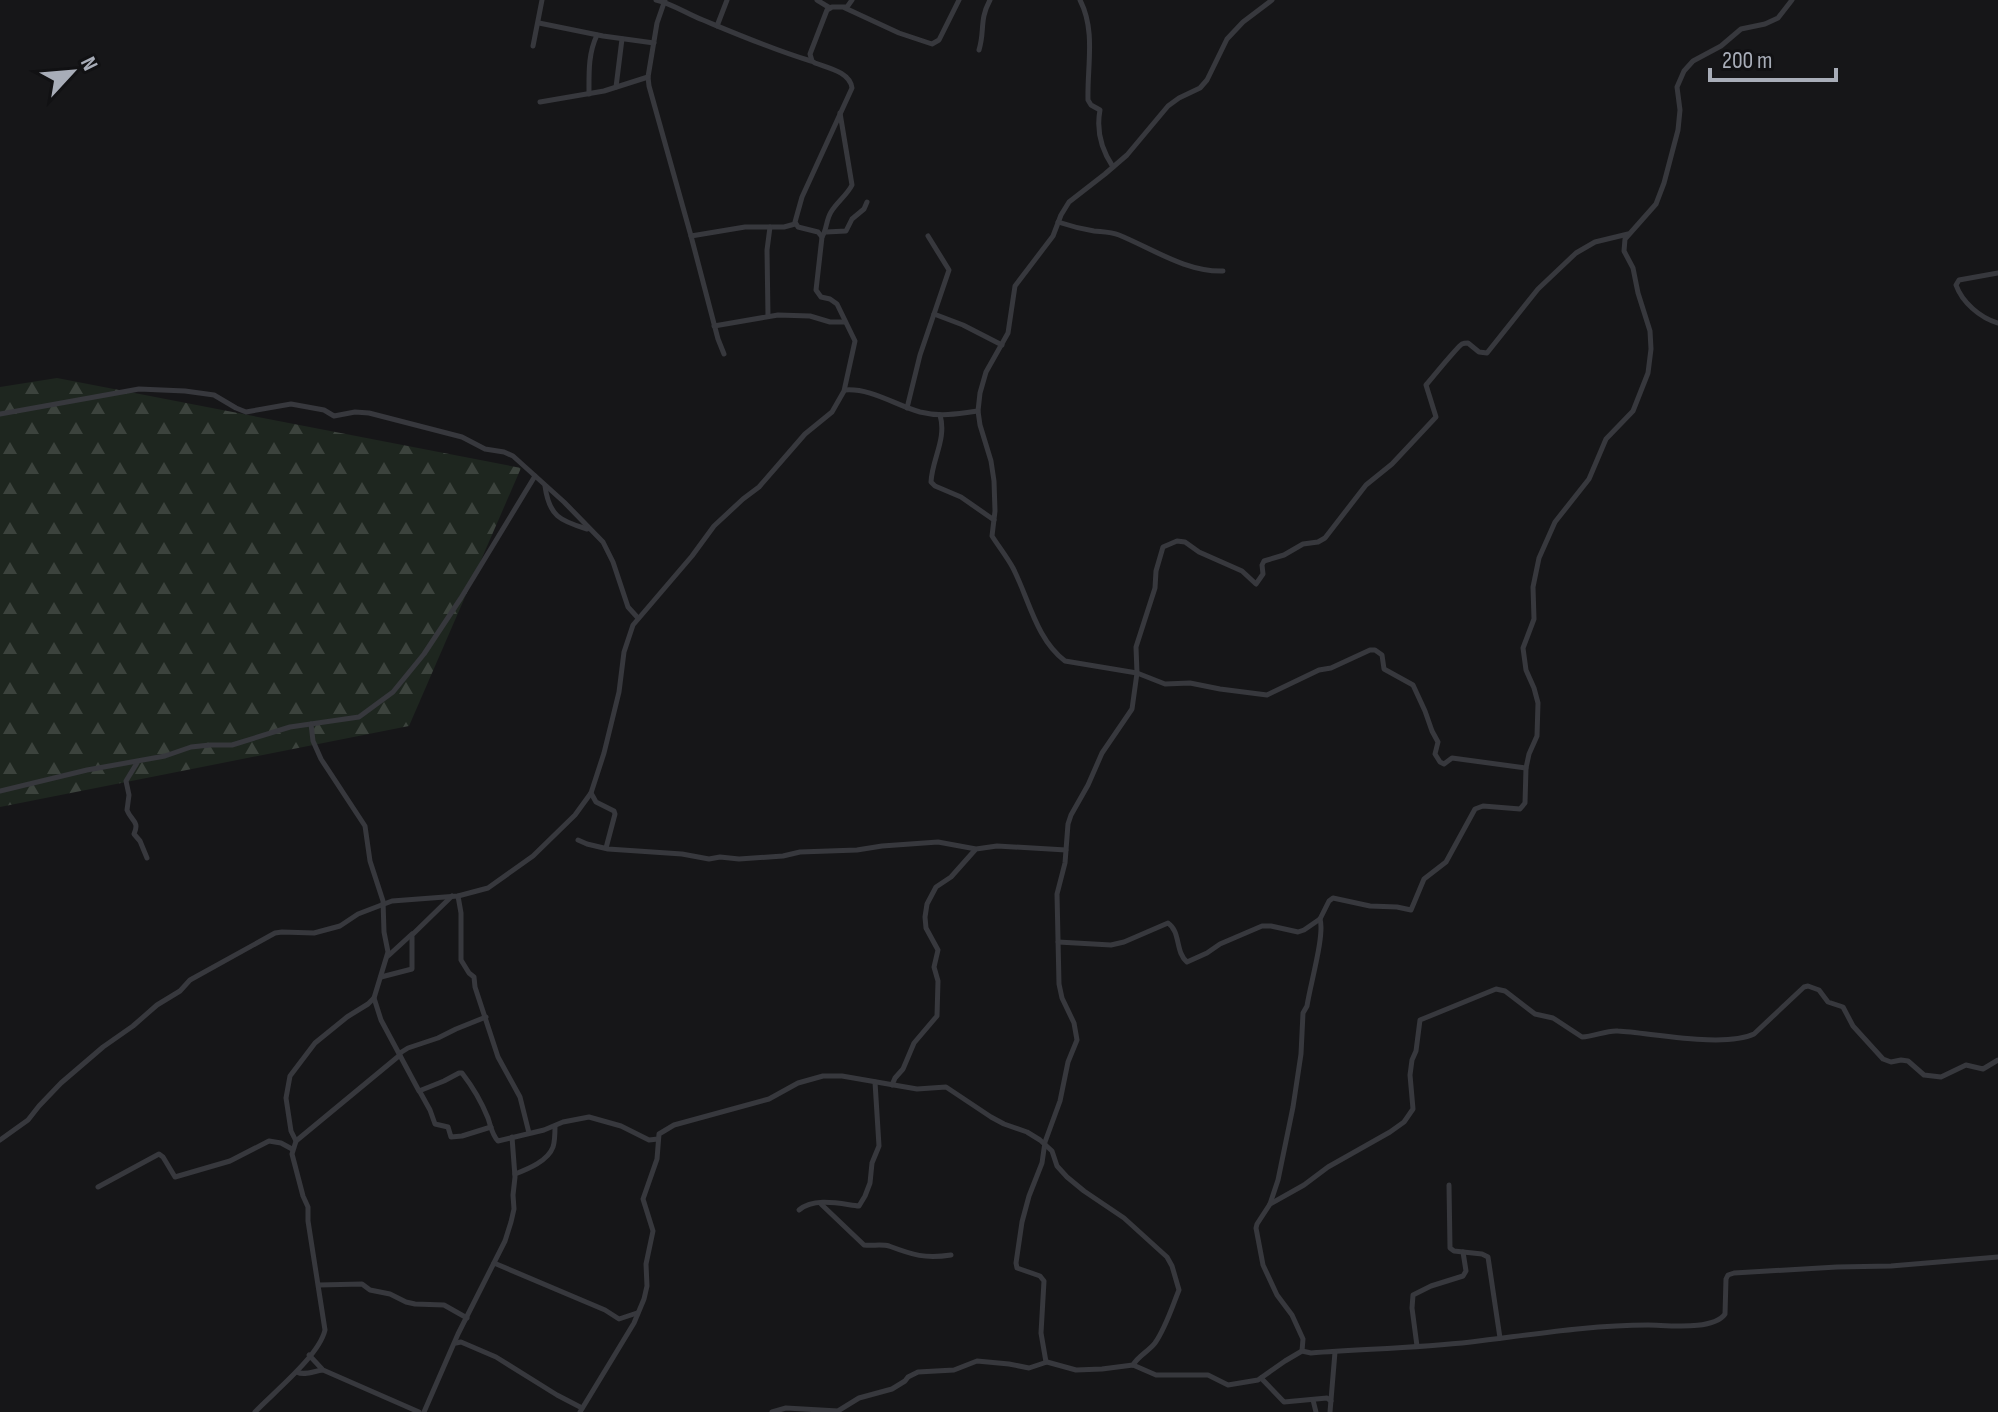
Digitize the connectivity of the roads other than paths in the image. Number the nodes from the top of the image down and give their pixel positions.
1 (542, 0) edge
2 (656, 0) edge
3 (727, 0) edge
4 (817, 0) edge
5 (852, 0) edge
6 (959, 0) edge
7 (990, 0) edge
8 (1080, 0) edge
9 (1272, 0) edge
10 (1792, 0) edge
11 (665, 1) edge
12 (844, 7) junction
13 (830, 8) junction
14 (539, 23) junction
15 (717, 26) junction
16 (597, 35) junction
17 (622, 39) junction
18 (654, 43) junction
19 (533, 46) dead end
20 (979, 50) dead end
21 (812, 61) junction
22 (648, 77) junction
23 (616, 87) junction
24 (589, 94) junction
25 (540, 102) dead end
26 (840, 112) junction
27 (1113, 167) junction
28 (867, 202) dead end
29 (1058, 222) junction
30 (795, 224) junction
31 (770, 227) junction
32 (824, 234) junction
33 (1628, 234) junction
34 (691, 236) junction
35 (928, 236) dead end
36 (1223, 271) dead end
37 (1998, 273) edge
38 (934, 314) junction
39 (768, 316) junction
40 (845, 322) junction
41 (1998, 323) edge
42 (714, 326) junction
43 (1002, 345) junction
44 (724, 354) dead end
45 (845, 390) junction
46 (907, 408) junction
47 (978, 411) junction
48 (0, 414) edge
49 (940, 415) junction
50 (535, 476) junction
51 (545, 485) junction
52 (994, 521) junction
53 (591, 530) junction
54 (638, 618) junction
55 (1137, 673) junction
56 (311, 724) junction
57 (138, 762) junction
58 (1526, 768) junction
59 (0, 791) edge
60 (591, 793) junction
61 (578, 840) dead end
62 (606, 848) junction
63 (976, 849) junction
64 (1066, 850) junction
65 (147, 858) dead end
66 (455, 896) junction
67 (383, 904) junction
68 (1320, 919) junction
69 (413, 933) junction
70 (1058, 942) junction
71 (388, 956) junction
72 (381, 977) junction
73 (374, 998) junction
74 (486, 1017) junction
75 (400, 1054) junction
76 (1998, 1060) edge
77 (875, 1082) junction
78 (892, 1085) junction
79 (420, 1092) junction
80 (555, 1126) junction
81 (491, 1127) junction
82 (529, 1133) junction
83 (512, 1137) junction
84 (658, 1139) junction
85 (0, 1140) edge
86 (296, 1141) junction
87 (1045, 1144) junction
88 (292, 1149) junction
89 (515, 1174) junction
90 (1449, 1185) dead end
91 (98, 1187) dead end
92 (821, 1204) junction
93 (1270, 1204) junction
94 (799, 1210) dead end
95 (1463, 1252) junction
96 (951, 1255) dead end
97 (1998, 1257) edge
98 (494, 1263) junction
99 (319, 1285) junction
100 (638, 1313) junction
101 (467, 1318) junction
102 (1500, 1338) junction
103 (458, 1341) junction
104 (1417, 1346) junction
105 (1302, 1351) junction
106 (1335, 1352) junction
107 (309, 1355) junction
108 (1046, 1362) junction
109 (1133, 1365) junction
110 (323, 1370) junction
111 (297, 1372) junction
112 (1261, 1378) junction
113 (1313, 1400) junction
114 (1331, 1401) junction
115 (581, 1410) edge
116 (255, 1412) edge
117 (422, 1412) edge
118 (772, 1412) edge
119 (1316, 1412) edge
120 (1330, 1412) edge

1 - 14 street
2 - 11 street
3 - 15 street
4 - 13 street
5 - 12 street
6 - 12 street
7 - 20 street
8 - 27 street
9 - 27 street
10 - 33 street
11 - 15 street
11 - 18 street
12 - 13 street
13 - 21 street
14 - 16 street
14 - 19 street
15 - 21 street
16 - 17 street
16 - 24 street
17 - 18 street
17 - 23 street
18 - 22 street
21 - 26 street
22 - 23 street
22 - 34 street
23 - 24 street
24 - 25 street
26 - 30 street
26 - 32 street
27 - 29 street
28 - 32 street
29 - 36 street
29 - 43 street
30 - 31 street
30 - 32 street
31 - 34 street
31 - 39 street
32 - 40 street
33 - 55 street
33 - 58 street
34 - 42 street
35 - 38 street
37 - 41 street
38 - 43 street
38 - 46 street
39 - 40 street
39 - 42 street
40 - 45 street
42 - 44 street
43 - 47 street
45 - 46 street
45 - 54 street
46 - 49 street
47 - 49 street
47 - 52 street
48 - 50 street
49 - 52 street
50 - 51 street
50 - 56 street
51 - 53 street
51 - 53 street
52 - 55 street
53 - 54 street
54 - 60 street
55 - 58 street
55 - 64 street
56 - 57 street
56 - 67 street
57 - 59 street
57 - 65 street
58 - 68 street
60 - 62 street
60 - 66 street
61 - 62 street
62 - 63 street
63 - 64 street
63 - 78 street
64 - 70 street
66 - 67 street
66 - 69 street
66 - 74 street
67 - 71 street
67 - 85 street
68 - 70 street
68 - 93 street
69 - 71 street
69 - 72 street
70 - 87 street
71 - 72 street
72 - 73 street
73 - 75 street
73 - 86 street
74 - 75 street
74 - 82 street
75 - 79 street
75 - 86 street
76 - 93 street
77 - 78 street
77 - 84 street
77 - 92 street
78 - 87 street
79 - 81 street
79 - 81 street
80 - 82 street
80 - 84 street
80 - 89 street
81 - 83 street
82 - 83 street
83 - 89 street
84 - 100 street
86 - 88 street
87 - 108 street
87 - 109 street
88 - 91 street
88 - 99 street
89 - 98 street
90 - 95 street
92 - 94 street
92 - 96 street
93 - 105 street
95 - 102 street
95 - 104 street
97 - 102 street
98 - 100 street
98 - 101 street
99 - 101 street
99 - 107 street
100 - 115 street
101 - 103 street
102 - 104 street
103 - 115 street
103 - 117 street
104 - 106 street
105 - 106 street
105 - 112 street
106 - 114 street
107 - 110 street
107 - 111 street
108 - 109 street
108 - 118 street
109 - 112 street
110 - 111 street
110 - 117 street
111 - 116 street
112 - 113 street
113 - 114 street
113 - 119 street
114 - 120 street

